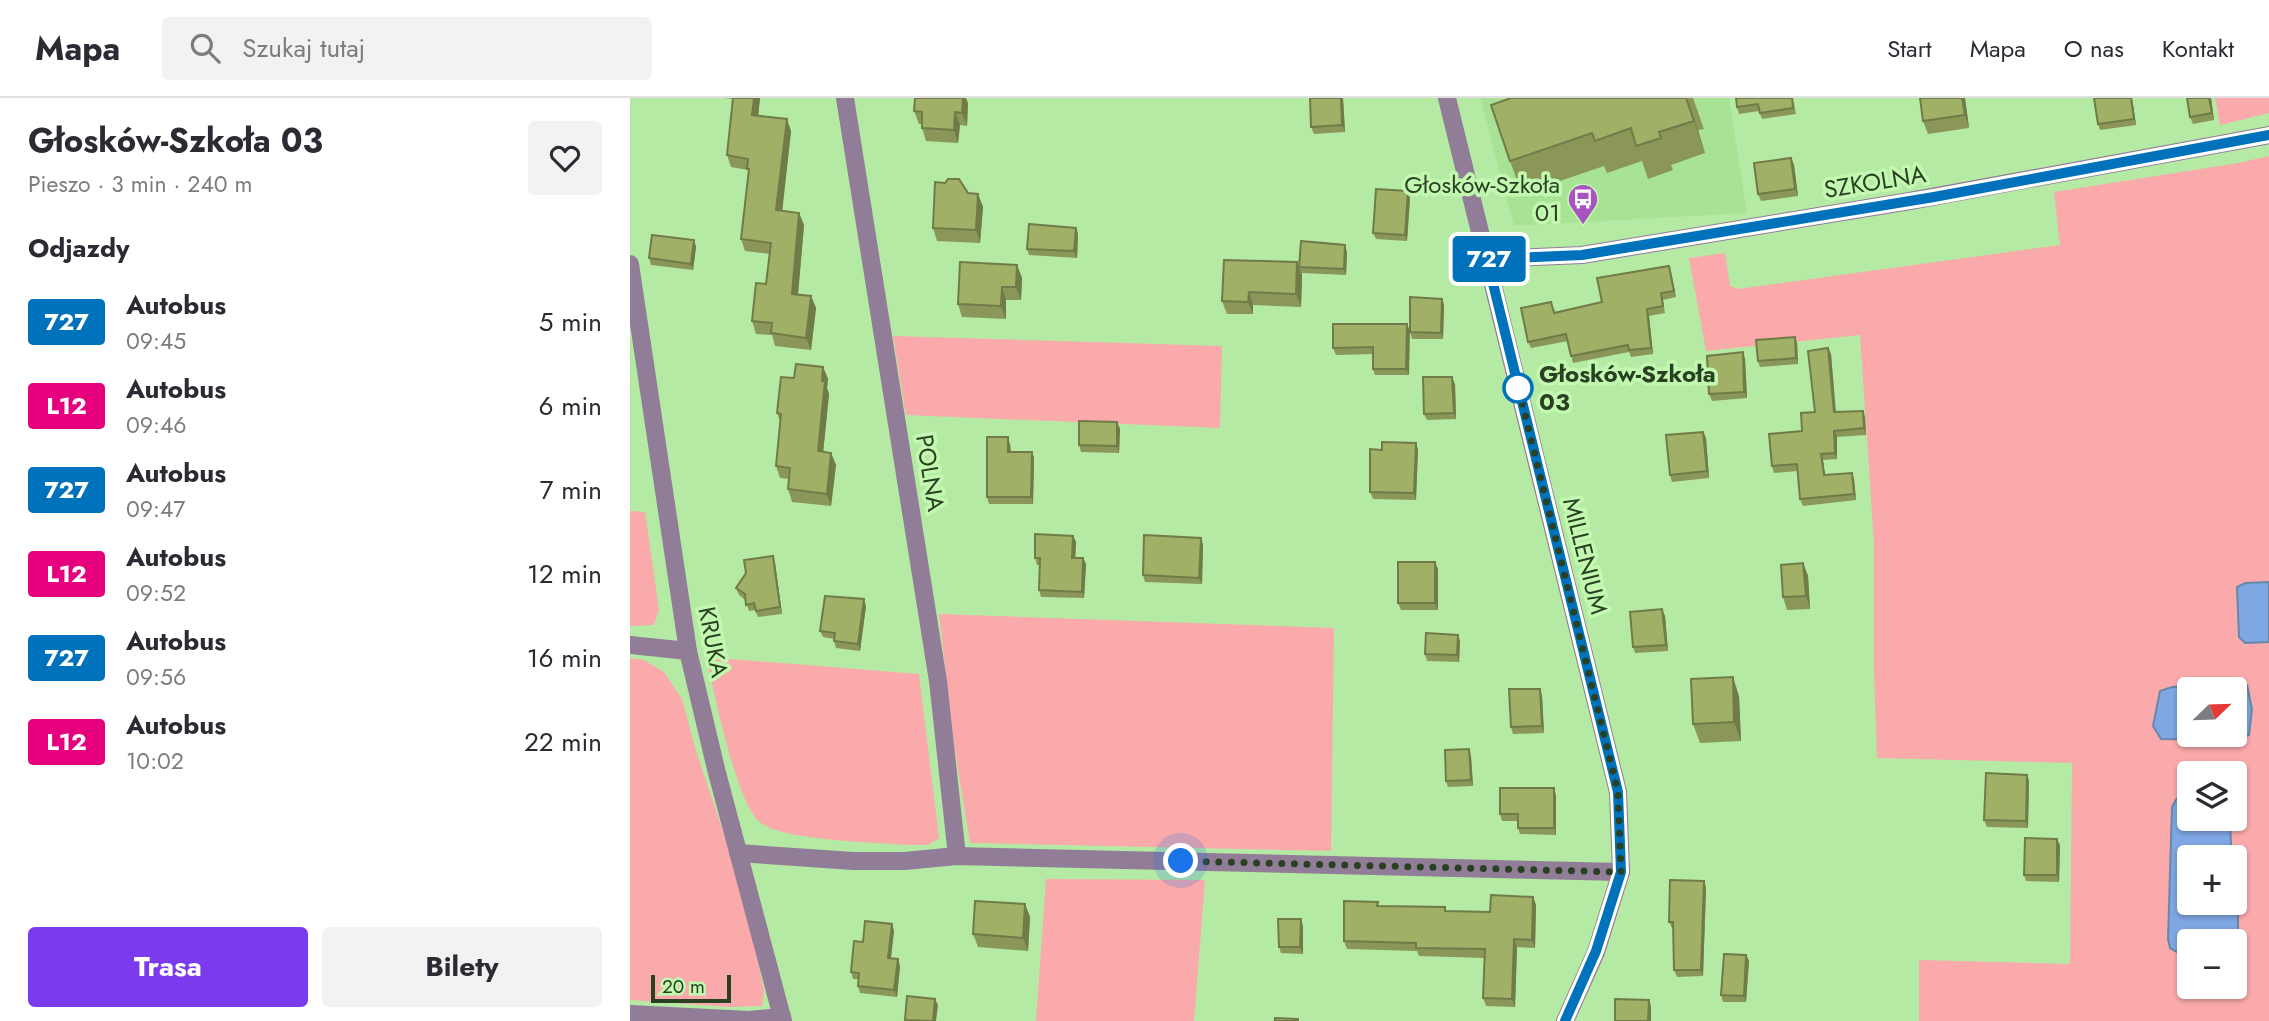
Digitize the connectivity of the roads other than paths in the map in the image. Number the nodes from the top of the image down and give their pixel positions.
1 (845, 98) edge
2 (1447, 98) edge
3 (2269, 135) edge
4 (1487, 259) junction
5 (630, 264) edge
6 (635, 330) edge
7 (630, 645) edge
8 (688, 651) junction
9 (738, 853) junction
10 (957, 856) junction
11 (1621, 872) junction
12 (630, 1014) edge
13 (782, 1019) edge
14 (1565, 1021) edge

1 - 10 street, POLNA
2 - 4 street, MILLENIUM
3 - 4 street, SZKOLNA
4 - 11 street, MILLENIUM
5 - 6 street, KRUKA
6 - 8 street, KRUKA
7 - 8 street
8 - 9 street, KRUKA
9 - 10 street
9 - 13 street, KRUKA
10 - 11 street
11 - 14 street, MILLENIUM
12 - 13 street

